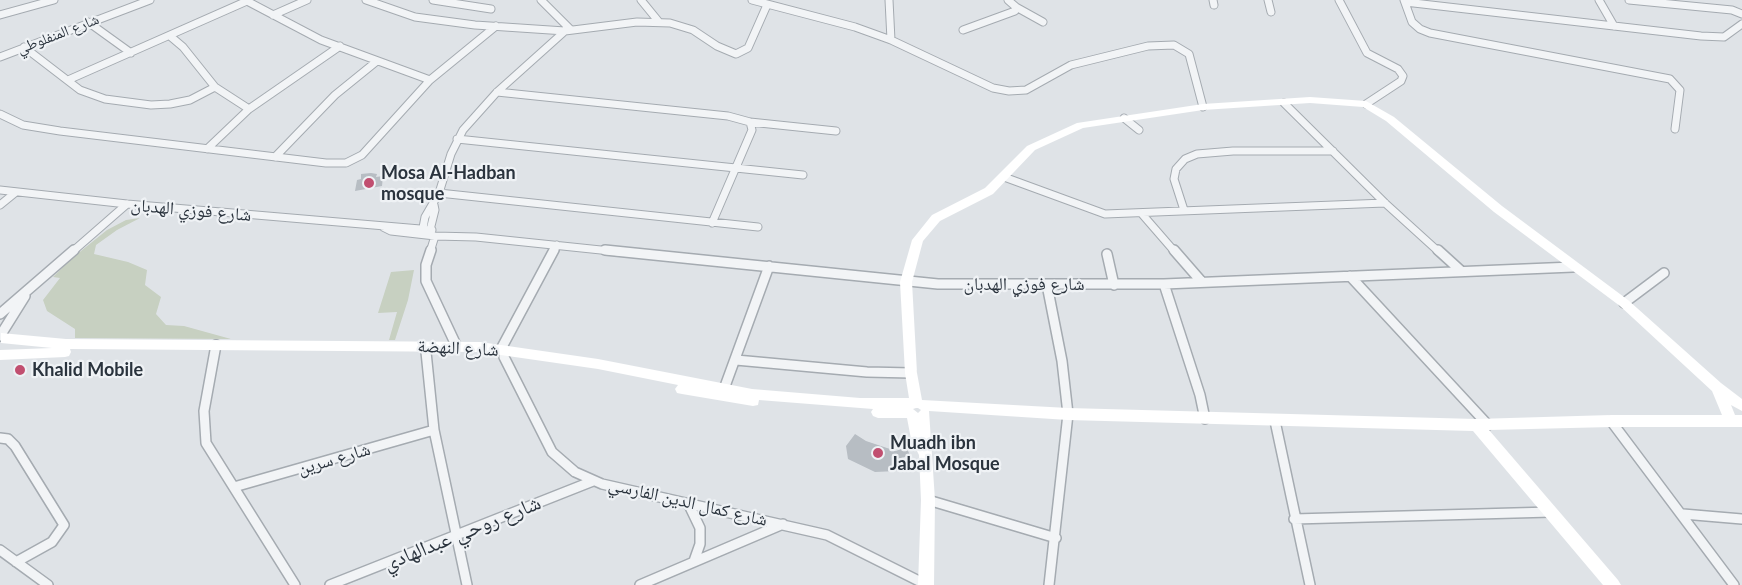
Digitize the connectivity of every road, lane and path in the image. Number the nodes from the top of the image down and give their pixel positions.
1 (24, 0) edge
2 (54, 0) edge
3 (150, 0) edge
4 (246, 0) edge
5 (307, 0) edge
6 (366, 0) edge
7 (433, 0) edge
8 (541, 0) edge
9 (641, 0) edge
10 (752, 0) edge
11 (889, 0) edge
12 (1008, 0) edge
13 (1268, 0) edge
14 (1339, 0) edge
15 (1599, 0) edge
16 (1629, 0) edge
17 (1405, 1) edge
18 (767, 5) junction
19 (30, 7) junction
20 (1016, 7) junction
21 (491, 9) dead end
22 (1271, 12) dead end
23 (0, 15) edge
24 (273, 15) junction
25 (1742, 15) edge
26 (88, 22) junction
27 (659, 22) junction
28 (1043, 22) dead end
29 (1742, 24) edge
30 (496, 26) junction
31 (1614, 26) junction
32 (963, 30) dead end
33 (568, 31) junction
34 (170, 36) junction
35 (891, 40) junction
36 (340, 46) junction
37 (24, 47) junction
38 (131, 53) junction
39 (0, 57) edge
40 (377, 61) junction
41 (68, 80) junction
42 (430, 80) junction
43 (215, 87) junction
44 (497, 92) junction
45 (1284, 103) junction
46 (1366, 104) junction
47 (1203, 107) junction
48 (249, 109) junction
49 (0, 114) edge
50 (1124, 118) junction
51 (750, 122) junction
52 (1675, 129) dead end
53 (1139, 130) dead end
54 (836, 131) dead end
55 (458, 139) junction
56 (207, 149) junction
57 (1333, 151) junction
58 (275, 158) junction
59 (734, 168) junction
60 (803, 175) dead end
61 (1004, 177) junction
62 (0, 190) edge
63 (16, 192) junction
64 (439, 193) junction
65 (1385, 203) junction
66 (127, 204) junction
67 (0, 205) edge
68 (434, 205) junction
69 (1184, 210) junction
70 (1142, 214) junction
71 (425, 217) junction
72 (712, 223) junction
73 (383, 227) junction
74 (408, 227) junction
75 (758, 227) dead end
76 (427, 233) junction
77 (557, 245) junction
78 (1107, 254) dead end
79 (769, 266) junction
80 (1574, 267) junction
81 (1460, 270) junction
82 (1664, 273) dead end
83 (1350, 276) junction
84 (1201, 281) junction
85 (906, 282) junction
86 (1164, 284) junction
87 (1047, 285) junction
88 (1114, 285) junction
89 (30, 288) junction
90 (1624, 303) junction
91 (0, 314) edge
92 (0, 338) edge
93 (456, 345) junction
94 (215, 349) junction
95 (426, 352) junction
96 (503, 353) junction
97 (0, 355) edge
98 (736, 360) junction
99 (911, 373) junction
100 (1716, 387) junction
101 (724, 389) junction
102 (1742, 406) edge
103 (918, 410) junction
104 (1068, 414) junction
105 (1205, 419) junction
106 (1275, 421) junction
107 (1611, 421) junction
108 (1738, 422) edge
109 (1482, 425) junction
110 (434, 430) junction
111 (0, 438) edge
112 (593, 481) junction
113 (234, 487) junction
114 (928, 500) junction
115 (689, 505) junction
116 (1551, 512) junction
117 (1683, 514) junction
118 (1294, 519) junction
119 (1742, 519) edge
120 (783, 524) junction
121 (456, 536) junction
122 (1056, 538) junction
123 (0, 550) edge
124 (694, 561) junction
125 (16, 562) junction
126 (48, 585) edge
127 (295, 585) edge
128 (330, 585) edge
129 (467, 585) edge
130 (640, 585) edge
131 (927, 585) edge
132 (1049, 585) edge
133 (1310, 585) edge
134 (1613, 585) edge
135 (1734, 585) edge

1 - 19 street
2 - 19 street
3 - 26 street, شارع المنفلوطي
4 - 24 street
4 - 34 street
5 - 24 street
6 - 30 street
7 - 21 street
8 - 33 street
9 - 27 street
10 - 18 street
11 - 35 street
12 - 20 street
13 - 22 street
14 - 46 street
15 - 31 street
16 - 25 street
17 - 31 street
17 - 52 street
18 - 27 street
18 - 35 street
19 - 23 street
20 - 28 street
20 - 32 street
24 - 36 street
26 - 37 street, شارع المنفلوطي
26 - 38 street
27 - 33 street
29 - 31 street
30 - 33 street
30 - 42 street
33 - 44 street
34 - 38 street
34 - 43 street
35 - 47 street
36 - 40 street
36 - 48 street
37 - 39 street, شارع المنفلوطي
37 - 41 street
38 - 41 street
40 - 42 street
40 - 58 street
41 - 43 street
42 - 58 street
43 - 48 street
44 - 51 street
44 - 55 street
45 - 46 street
45 - 47 street
45 - 57 street
46 - 80 street
47 - 50 street
48 - 56 street
49 - 56 street
50 - 53 street
50 - 61 street
51 - 54 street
51 - 59 street
55 - 59 street
55 - 64 street
56 - 58 street
57 - 65 street
57 - 69 street
59 - 60 street
59 - 72 street
61 - 70 street
61 - 85 street
62 - 63 street, شارع فوزي الهدبان
63 - 66 street, شارع فوزي الهدبان
63 - 67 street
64 - 68 street
64 - 72 street
65 - 69 street
65 - 81 street
66 - 73 street, شارع فوزي الهدبان
66 - 89 street
68 - 71 street
68 - 76 street
69 - 70 street
70 - 84 street
71 - 74 street
71 - 76 street
72 - 75 street
73 - 74 street, شارع فوزي الهدبان
73 - 76 street, شارع فوزي الهدبان
74 - 76 street, شارع فوزي الهدبان
76 - 77 street, شارع فوزي الهدبان
76 - 93 street
77 - 79 street, شارع فوزي الهدبان
77 - 96 street
78 - 88 street
79 - 85 street, شارع فوزي الهدبان
79 - 98 street
80 - 81 street, شارع فوزي الهدبان
80 - 90 street
81 - 83 street, شارع فوزي الهدبان
82 - 90 street
83 - 84 street, شارع فوزي الهدبان
83 - 109 street
84 - 86 street, شارع فوزي الهدبان
85 - 87 street, شارع فوزي الهدبان
85 - 99 street
86 - 88 street, شارع فوزي الهدبان
86 - 105 street
87 - 88 street, شارع فوزي الهدبان
87 - 104 street
89 - 91 street
89 - 92 street
90 - 100 street
92 - 94 street, شارع النهضة
93 - 94 street, شارع النهضة
93 - 96 street, شارع النهضة
94 - 95 street, شارع النهضة
94 - 97 street, شارع النهضة
94 - 113 street
95 - 96 street, شارع النهضة
95 - 110 street
96 - 101 street, شارع النهضة
96 - 103 street, شارع النهضة
96 - 112 street, شارع كمال الدين الفارسي
98 - 99 street
98 - 101 street
99 - 103 street
100 - 102 street
100 - 108 street
101 - 103 street, شارع النهضة
103 - 104 street
103 - 114 street
104 - 105 street
104 - 122 street
105 - 106 street
106 - 109 street
106 - 118 street
107 - 108 street
107 - 109 street
107 - 117 street
109 - 116 street
110 - 113 street, شارع سرين
110 - 121 street
111 - 125 street
112 - 115 street, شارع كمال الدين الفارسي
112 - 121 street, شارع روحي عبدالهادي
113 - 127 street
114 - 122 street
114 - 131 street
115 - 120 street, شارع كمال الدين الفارسي
115 - 124 street
116 - 118 street
116 - 134 street
117 - 119 street
117 - 135 street
118 - 133 street
120 - 124 street
120 - 131 street, شارع كمال الدين الفارسي
121 - 128 street, شارع روحي عبدالهادي
121 - 129 street
122 - 132 street
123 - 125 street
124 - 130 street
125 - 126 street

